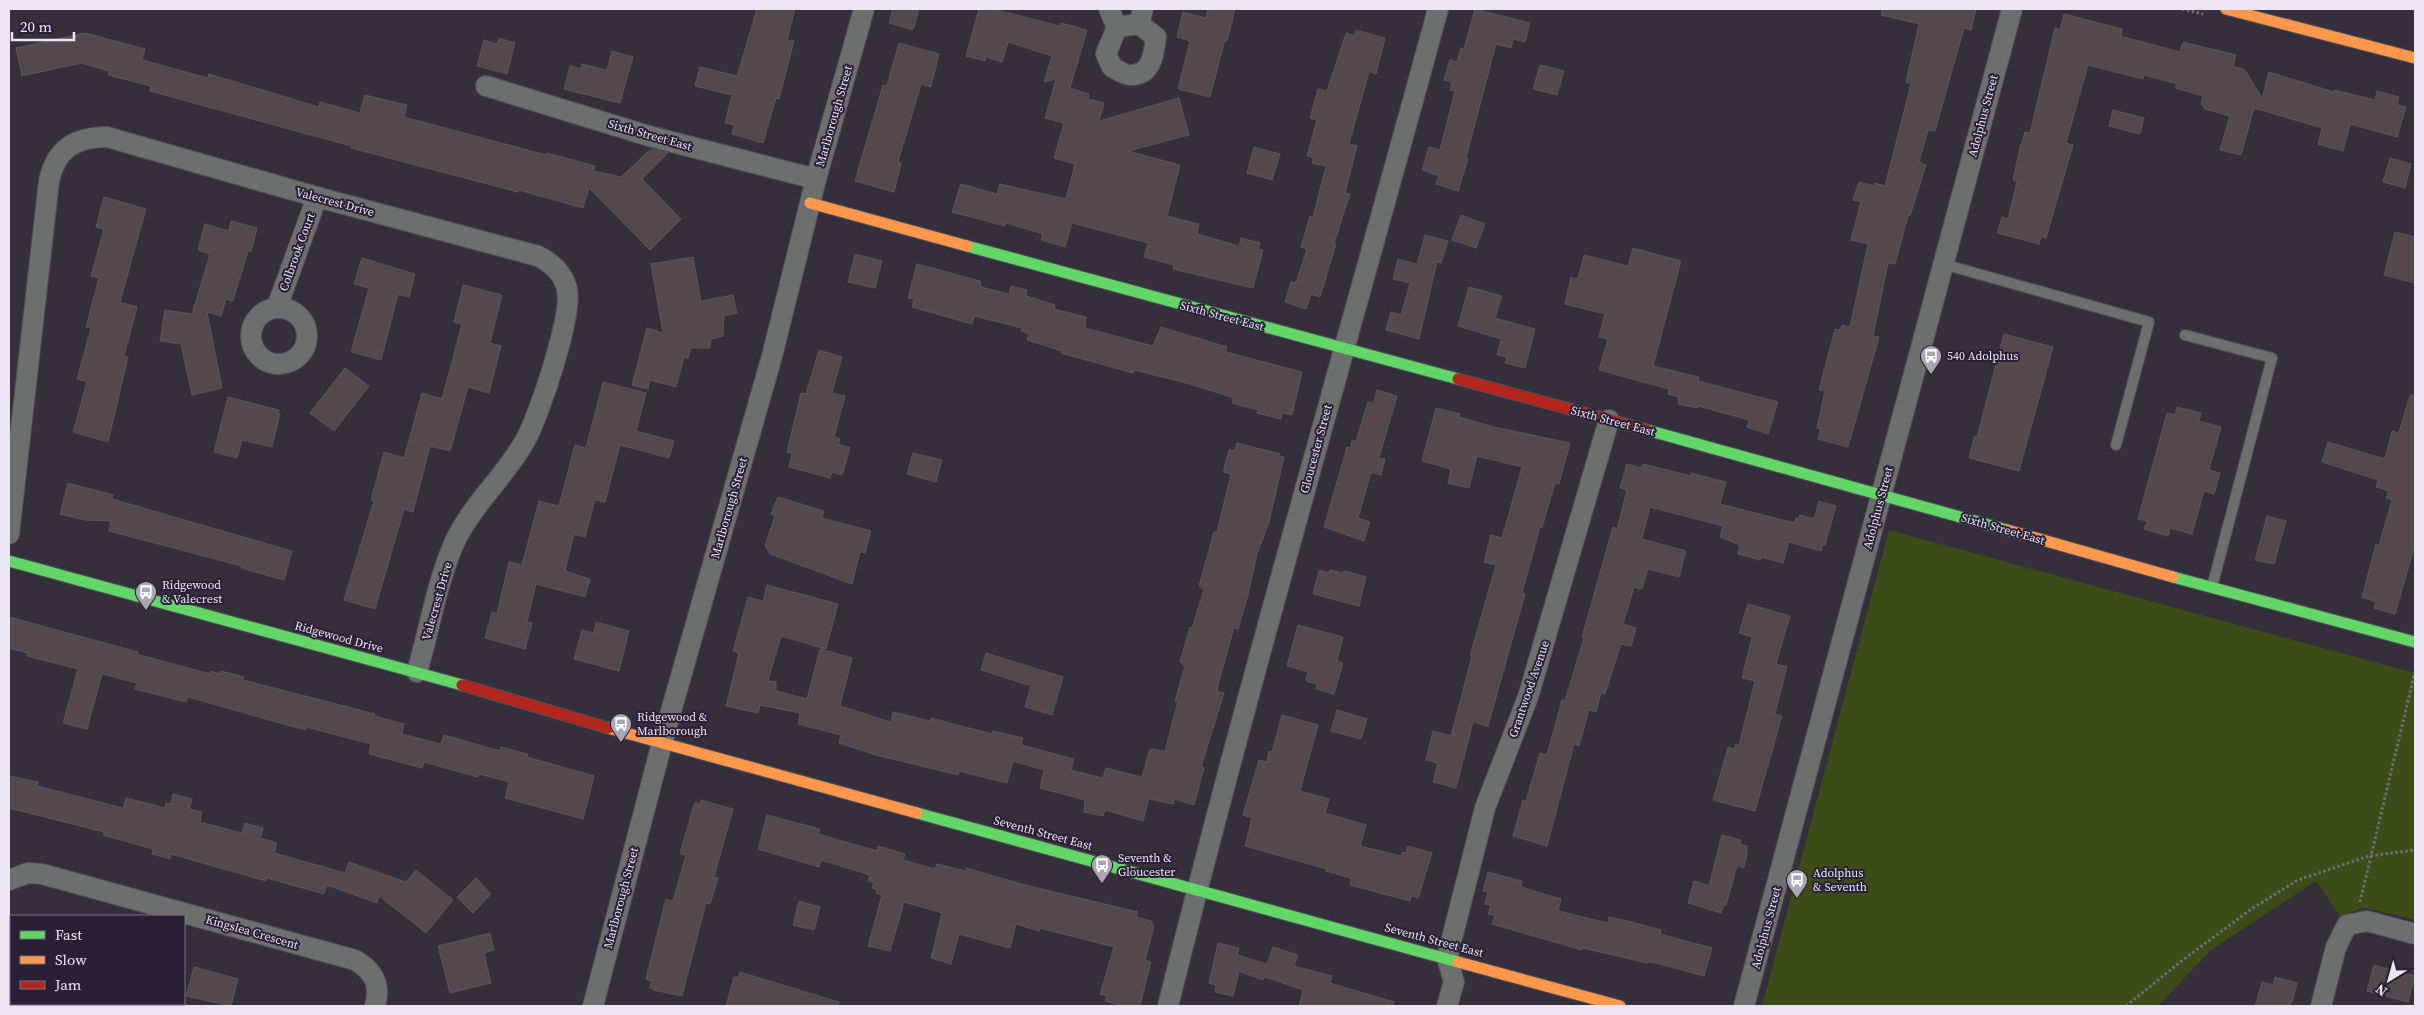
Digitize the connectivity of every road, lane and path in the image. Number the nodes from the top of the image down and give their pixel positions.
1 (864, 9) edge
2 (1438, 9) edge
3 (2012, 9) edge
4 (2226, 9) edge
5 (1141, 16) edge
6 (1113, 18) edge
7 (2415, 58) edge
8 (486, 86) dead end
9 (816, 179) junction
10 (317, 197) junction
11 (810, 204) junction
12 (1943, 264) junction
13 (276, 308) dead end
14 (2185, 335) dead end
15 (1343, 349) junction
16 (1609, 420) junction
17 (2116, 444) dead end
18 (1882, 495) junction
19 (9, 534) edge
20 (9, 561) edge
21 (2212, 588) junction
22 (2415, 640) edge
23 (417, 672) junction
24 (2415, 672) edge
25 (662, 743) junction
26 (2415, 850) edge
27 (2372, 855) junction
28 (9, 880) edge
29 (1197, 889) junction
30 (2354, 924) junction
31 (2415, 934) edge
32 (1447, 958) junction
33 (375, 1006) edge
34 (593, 1006) edge
35 (1168, 1006) edge
36 (1448, 1006) edge
37 (1620, 1006) edge
38 (1744, 1006) edge
39 (2126, 1006) edge
40 (2321, 1006) edge

1 - 9 street, Marlborough Street
2 - 15 street, Gloucester Street
3 - 12 street, Adolphus Street
4 - 7 street
5 - 6 street
5 - 6 street
8 - 9 street, Sixth Street East
9 - 11 street, Marlborough Street
10 - 13 street, Colbrook Court
10 - 19 street, Valecrest Drive
10 - 23 street, Valecrest Drive
11 - 15 street, Sixth Street East
11 - 25 street, Marlborough Street
12 - 17 lane
12 - 18 street, Adolphus Street
14 - 21 lane
15 - 16 street, Sixth Street East
15 - 29 street, Gloucester Street
16 - 18 street, Sixth Street East
16 - 32 street, Grantwood Avenue
18 - 21 street, Sixth Street East
18 - 38 street, Adolphus Street
20 - 23 street, Ridgewood Drive
21 - 22 street, Sixth Street East
23 - 25 street, Ridgewood Drive
24 - 27 path
25 - 29 street, Seventh Street East
25 - 34 street, Marlborough Street
26 - 27 path
27 - 30 path
27 - 39 path
28 - 33 street, Kingslea Crescent
29 - 32 street, Seventh Street East
29 - 35 street, Gloucester Street
30 - 31 street
30 - 40 street
32 - 36 street
32 - 37 street, Seventh Street East

